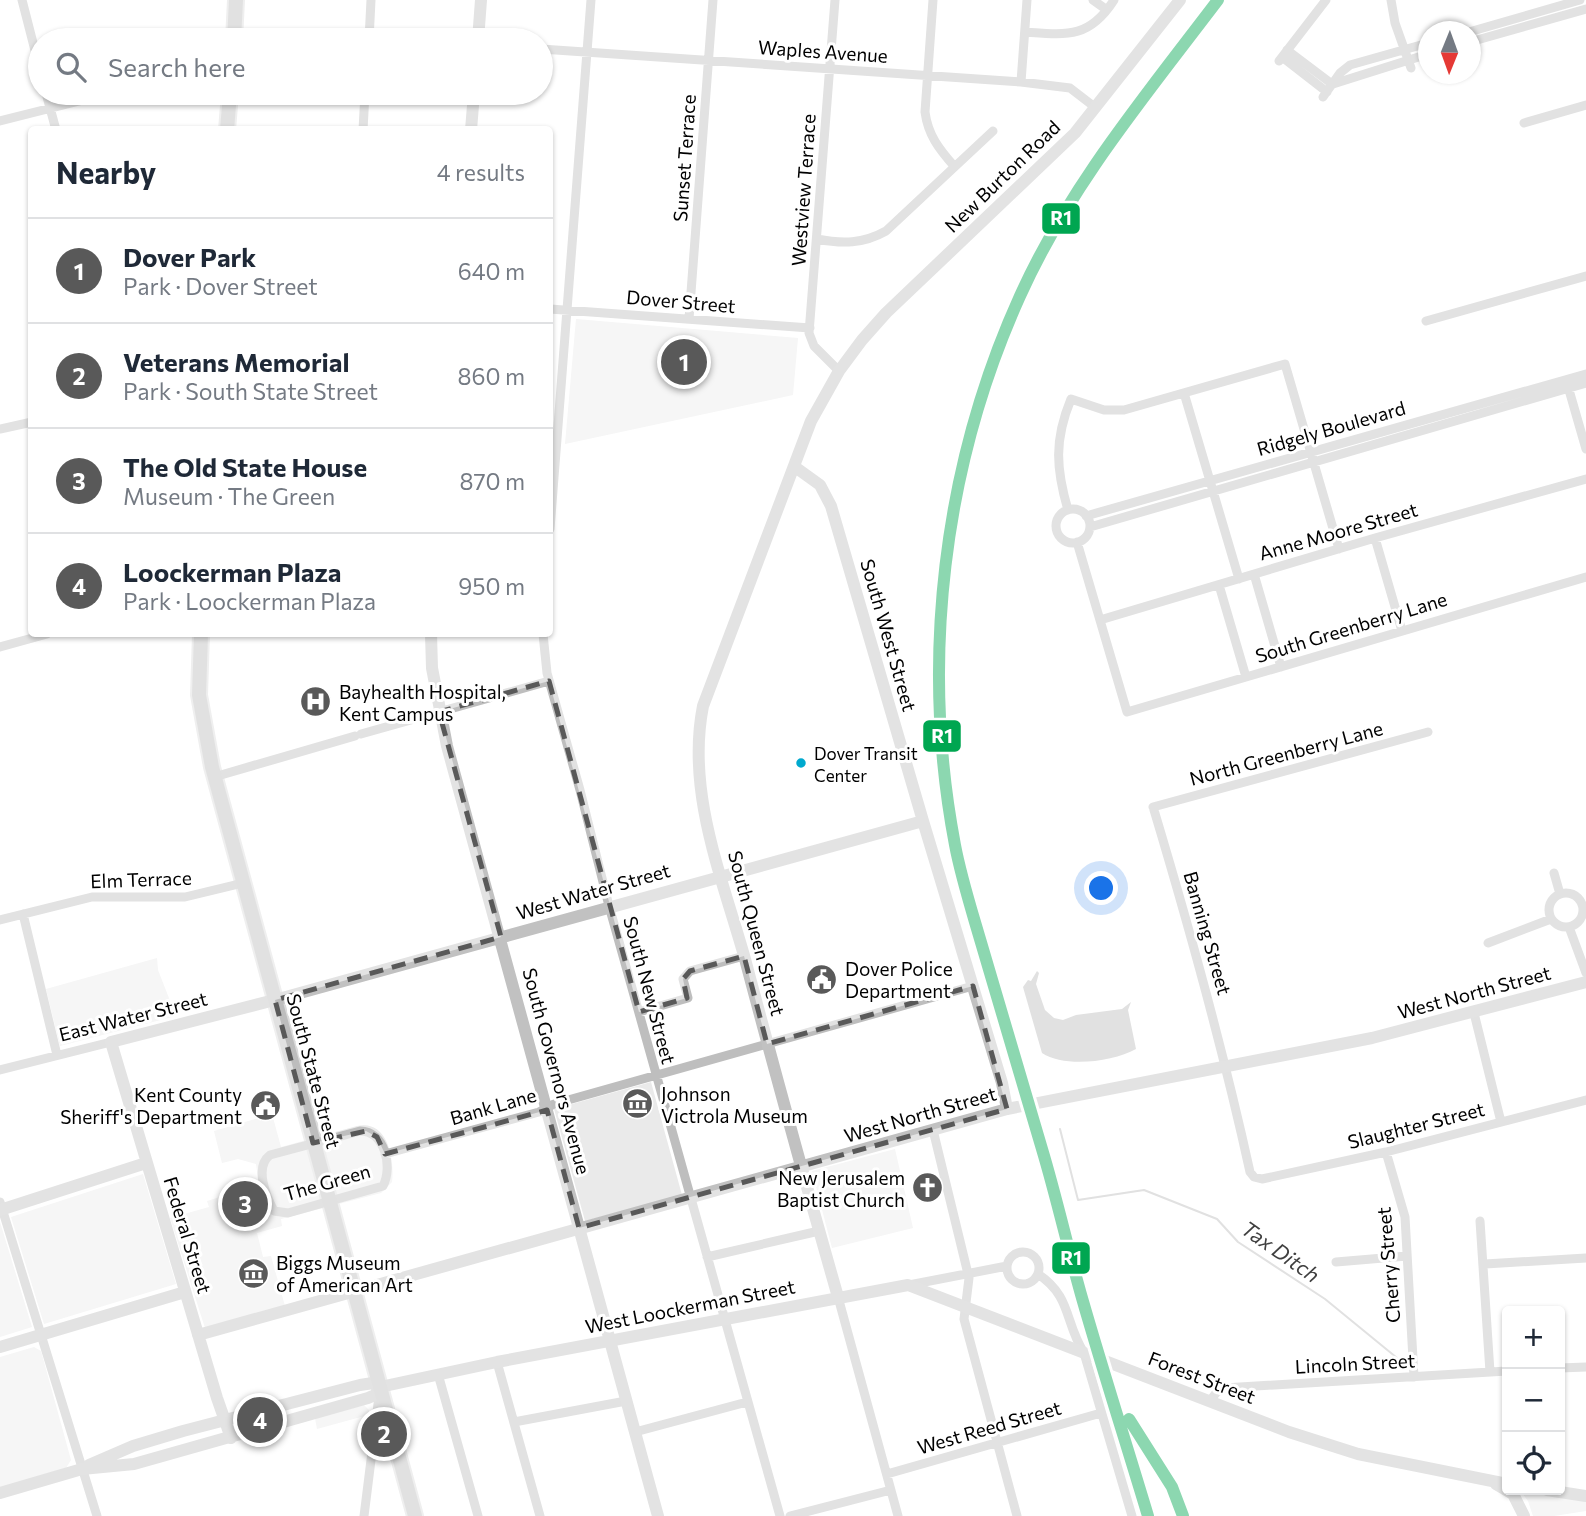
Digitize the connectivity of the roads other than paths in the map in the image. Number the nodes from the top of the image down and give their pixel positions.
1 (22, 0) edge
2 (236, 0) edge
3 (372, 0) edge
4 (481, 0) edge
5 (591, 0) edge
6 (713, 0) edge
7 (835, 0) edge
8 (933, 0) edge
9 (1027, 0) edge
10 (1093, 0) edge
11 (1114, 0) edge
12 (1180, 0) edge
13 (1326, 0) edge
14 (1391, 0) edge
15 (1582, 0) edge
16 (1586, 8) edge
17 (1107, 10) junction
18 (29, 28) edge
19 (235, 28) edge
20 (370, 28) edge
21 (479, 28) edge
22 (1481, 29) edge
23 (1025, 32) junction
24 (1481, 39) edge
25 (1418, 46) edge
26 (553, 50) edge
27 (1404, 50) junction
28 (587, 52) junction
29 (1418, 60) edge
30 (709, 61) junction
31 (1409, 64) junction
32 (830, 70) junction
33 (927, 75) junction
34 (1021, 82) junction
35 (1327, 91) junction
36 (49, 105) edge
37 (62, 105) edge
38 (229, 105) edge
39 (364, 105) edge
40 (473, 105) edge
41 (1586, 105) edge
42 (50, 108) junction
43 (1096, 108) junction
44 (0, 121) edge
45 (1524, 124) dead end
46 (55, 126) edge
47 (227, 126) edge
48 (363, 126) edge
49 (471, 126) edge
50 (993, 131) dead end
51 (954, 166) junction
52 (817, 239) junction
53 (1586, 276) edge
54 (553, 309) edge
55 (568, 310) junction
56 (688, 319) junction
57 (1426, 321) dead end
58 (810, 328) junction
59 (839, 371) junction
60 (1586, 373) edge
61 (1586, 383) edge
62 (1568, 384) junction
63 (1184, 393) junction
64 (28, 423) edge
65 (0, 429) edge
66 (1408, 430) junction
67 (1586, 449) edge
68 (1312, 457) junction
69 (795, 467) junction
70 (1586, 478) edge
71 (1211, 480) junction
72 (553, 492) edge
73 (1214, 492) junction
74 (1068, 510) junction
75 (1086, 516) junction
76 (1090, 527) junction
77 (1375, 538) junction
78 (1077, 542) junction
79 (1339, 548) junction
80 (1254, 574) junction
81 (1586, 577) edge
82 (1238, 579) junction
83 (1219, 585) junction
84 (1100, 620) junction
85 (1402, 631) junction
86 (36, 637) edge
87 (201, 637) edge
88 (431, 637) edge
89 (543, 637) edge
90 (0, 647) edge
91 (1281, 667) junction
92 (1246, 677) junction
93 (550, 681) junction
94 (439, 712) junction
95 (1428, 732) dead end
96 (215, 778) junction
97 (1153, 808) joint
98 (923, 821) junction
99 (1554, 873) dead end
100 (721, 876) junction
101 (243, 883) junction
102 (1560, 894) junction
103 (1583, 898) edge
104 (609, 906) junction
105 (23, 914) junction
106 (1551, 919) junction
107 (0, 920) edge
108 (1569, 927) junction
109 (501, 937) junction
110 (1488, 943) dead end
111 (744, 956) junction
112 (1586, 973) edge
113 (1586, 982) edge
114 (973, 986) junction
115 (275, 1000) junction
116 (639, 1012) junction
117 (1474, 1013) junction
118 (111, 1042) junction
119 (767, 1044) junction
120 (57, 1055) junction
121 (1227, 1067) junction
122 (0, 1070) edge
123 (656, 1075) junction
124 (1002, 1083) junction
125 (1098, 1091) junction
126 (1586, 1100) edge
127 (547, 1109) junction
128 (1007, 1109) junction
129 (1501, 1122) junction
130 (933, 1130) junction
131 (313, 1143) junction
132 (1386, 1152) junction
133 (385, 1154) junction
134 (146, 1163) junction
135 (802, 1167) junction
136 (1254, 1177) joint
137 (690, 1198) junction
138 (330, 1201) junction
139 (1, 1207) edge
140 (1480, 1221) dead end
141 (579, 1228) junction
142 (819, 1231) junction
143 (1407, 1256) junction
144 (707, 1257) junction
145 (1586, 1258) edge
146 (1336, 1262) dead end
147 (1485, 1264) junction
148 (1007, 1266) junction
149 (968, 1273) junction
150 (1038, 1274) junction
151 (908, 1285) junction
152 (353, 1290) junction
153 (185, 1293) junction
154 (838, 1297) junction
155 (966, 1307) junction
156 (724, 1319) junction
157 (41, 1335) junction
158 (198, 1335) junction
159 (610, 1342) junction
160 (0, 1347) edge
161 (1084, 1353) junction
162 (497, 1362) junction
163 (1586, 1367) edge
164 (1565, 1368) edge
165 (1502, 1371) edge
166 (1490, 1372) junction
167 (438, 1374) junction
168 (1414, 1377) junction
169 (380, 1387) junction
170 (626, 1401) junction
171 (1210, 1401) junction
172 (747, 1402) junction
173 (1101, 1413) junction
174 (226, 1419) junction
175 (514, 1422) junction
176 (183, 1431) junction
177 (635, 1432) junction
178 (231, 1438) junction
179 (997, 1443) junction
180 (395, 1444) junction
181 (159, 1457) junction
182 (371, 1458) junction
183 (82, 1469) junction
184 (887, 1474) junction
185 (1489, 1481) junction
186 (1502, 1483) edge
187 (891, 1490) junction
188 (0, 1493) edge
189 (1565, 1493) edge
190 (1586, 1496) edge
191 (97, 1516) edge
192 (364, 1516) edge
193 (415, 1516) edge
194 (478, 1516) edge
195 (540, 1516) edge
196 (659, 1516) edge
197 (780, 1516) edge
198 (790, 1516) edge
199 (898, 1516) edge
200 (1017, 1516) edge
201 (1132, 1516) edge
202 (1524, 1516) edge

1 - 18 street
2 - 19 main road
3 - 20 street
4 - 21 street
5 - 28 street
6 - 30 street, Sunset Terrace
7 - 32 street, Westview Terrace
8 - 33 street
9 - 23 street
10 - 17 street
11 - 17 street
12 - 43 street, New Burton Road
13 - 35 street
14 - 27 street
15 - 16 street
15 - 22 street
16 - 24 street
17 - 23 street
23 - 34 street
25 - 27 street
26 - 28 street, Waples Avenue
27 - 31 street
27 - 35 street
28 - 30 street, Waples Avenue
28 - 55 street
29 - 31 street
30 - 32 street, Waples Avenue
30 - 56 street, Sunset Terrace
31 - 35 street
32 - 33 street, Waples Avenue
32 - 52 street, Westview Terrace
33 - 34 street, Waples Avenue
33 - 51 street
34 - 43 street, Waples Avenue
36 - 42 street
37 - 42 street
38 - 47 main road
39 - 48 street
40 - 49 street
41 - 45 street
42 - 44 street
42 - 46 street
43 - 59 street, New Burton Road
50 - 51 street
51 - 52 street
52 - 58 street, Westview Terrace
53 - 57 street
54 - 55 street, Dover Street
55 - 56 street, Dover Street
55 - 72 street
56 - 58 street, Dover Street
58 - 59 street
59 - 69 street, South Queen Street
60 - 62 street, Ridgely Boulevard
61 - 62 street, Ridgely Boulevard
62 - 66 street, Ridgely Boulevard
62 - 66 street, Ridgely Boulevard
62 - 67 street
63 - 68 street
63 - 71 street
63 - 74 street
64 - 65 street
66 - 68 street, Ridgely Boulevard
68 - 71 street, Ridgely Boulevard
68 - 73 street
68 - 79 street
69 - 98 street, South West Street
69 - 100 street, South Queen Street
70 - 77 street, Anne Moore Street
71 - 73 street
71 - 75 street, Ridgely Boulevard
73 - 76 street
73 - 82 street
74 - 75 street
74 - 78 street
75 - 76 street
76 - 78 street
77 - 79 street, Anne Moore Street
77 - 85 street
78 - 84 street
79 - 80 street, Anne Moore Street
80 - 82 street, Anne Moore Street
80 - 91 street
81 - 85 street, South Greenberry Lane
82 - 83 street, Anne Moore Street
83 - 84 street, Anne Moore Street
83 - 92 street
84 - 92 street, South Greenberry Lane
85 - 91 street, South Greenberry Lane
86 - 90 street
87 - 96 main road, South State Street
88 - 94 street, South Governors Avenue
89 - 93 street, South New Street
91 - 92 street, South Greenberry Lane
93 - 94 street
93 - 104 street, South New Street
94 - 96 street
94 - 109 street, South Governors Avenue
95 - 97 street, North Greenberry Lane
96 - 101 main road, South State Street
97 - 121 street, Banning Street
98 - 100 street, West Water Street
98 - 114 street, South West Street
99 - 102 street
100 - 104 street, West Water Street
100 - 111 street, South Queen Street
101 - 105 street, Elm Terrace
101 - 115 main road, South State Street
102 - 103 street
102 - 106 street
103 - 108 street
104 - 109 street, West Water Street
104 - 116 street, South New Street
105 - 107 street, Elm Terrace
105 - 120 street
106 - 108 street
106 - 110 street
108 - 112 street
109 - 115 street, West Water Street
109 - 127 street, South Governors Avenue
111 - 116 street
111 - 119 street, South Queen Street
113 - 117 street, West North Street
114 - 119 street, Bank Lane
114 - 124 street, South West Street
115 - 118 street, East Water Street
115 - 131 main road, South State Street
116 - 123 street, South New Street
117 - 121 street, West North Street
117 - 129 street
118 - 120 street, East Water Street
118 - 134 street, Federal Street
119 - 123 street, Bank Lane
119 - 135 street, South Queen Street
120 - 122 street, East Water Street
121 - 125 street, West North Street
121 - 136 street, Banning Street
123 - 127 street, Bank Lane
123 - 137 street, South New Street
124 - 125 street
124 - 128 street, South West Street
125 - 128 street, West North Street
126 - 129 street, Slaughter Street
127 - 133 street, Bank Lane
127 - 141 street, South Governors Avenue
128 - 130 street, West North Street
129 - 132 street, Slaughter Street
130 - 135 street, West North Street
130 - 149 street
131 - 133 street, The Green
131 - 138 main road, South State Street
131 - 138 street, The Green
132 - 136 street, Slaughter Street
132 - 143 street, Cherry Street
133 - 138 street, The Green
134 - 139 street
134 - 153 street, Federal Street
135 - 137 street, West North Street
135 - 142 street, South Queen Street
137 - 141 street, West North Street
137 - 144 street, South New Street
138 - 152 main road, South State Street
139 - 157 street
140 - 147 street
141 - 152 street, West North Street
141 - 159 street, South Governors Avenue
142 - 144 street
142 - 154 street, South Queen Street
143 - 146 street
143 - 168 street, Cherry Street
144 - 156 street, South New Street
145 - 147 street
147 - 166 street
148 - 149 street, West Loockerman Street
148 - 150 street
148 - 150 street
149 - 151 street, West Loockerman Street
149 - 155 street
150 - 161 street
151 - 154 street, West Loockerman Street
151 - 155 street, Forest Street
152 - 158 street, West North Street
152 - 169 main road, South State Street
153 - 157 street
153 - 158 street, Federal Street
154 - 156 street, West Loockerman Street
154 - 184 street, South Queen Street
155 - 161 street, Forest Street
155 - 179 street
156 - 159 street, West Loockerman Street
156 - 172 street, South New Street
157 - 160 street
157 - 183 street
158 - 174 street, Federal Street
159 - 162 street, West Loockerman Street
159 - 170 street, South Governors Avenue
161 - 171 street, Forest Street
161 - 173 street
162 - 167 street, West Loockerman Street
162 - 175 street
163 - 164 street
165 - 166 street, Lincoln Street
166 - 168 street, Lincoln Street
167 - 169 street, West Loockerman Street
167 - 194 street
168 - 171 street, Lincoln Street
169 - 174 street
169 - 178 street
169 - 180 main road, South State Street
169 - 182 street
170 - 175 street
170 - 177 street, South Governors Avenue
171 - 185 street, Forest Street
172 - 177 street
172 - 197 street, South New Street
173 - 179 street, West Reed Street
173 - 201 street
174 - 176 street
174 - 178 street, Federal Street
175 - 195 street
176 - 181 street
176 - 183 street
177 - 196 street, South Governors Avenue
178 - 181 street
179 - 184 street, West Reed Street
179 - 200 street
180 - 182 street
180 - 193 main road, South State Street
181 - 183 street
182 - 192 street
183 - 188 street
183 - 191 street
184 - 187 street, South Queen Street
185 - 186 street, Forest Street
185 - 202 street, Forest Street
187 - 198 street
187 - 199 street, South Queen Street
189 - 190 street

